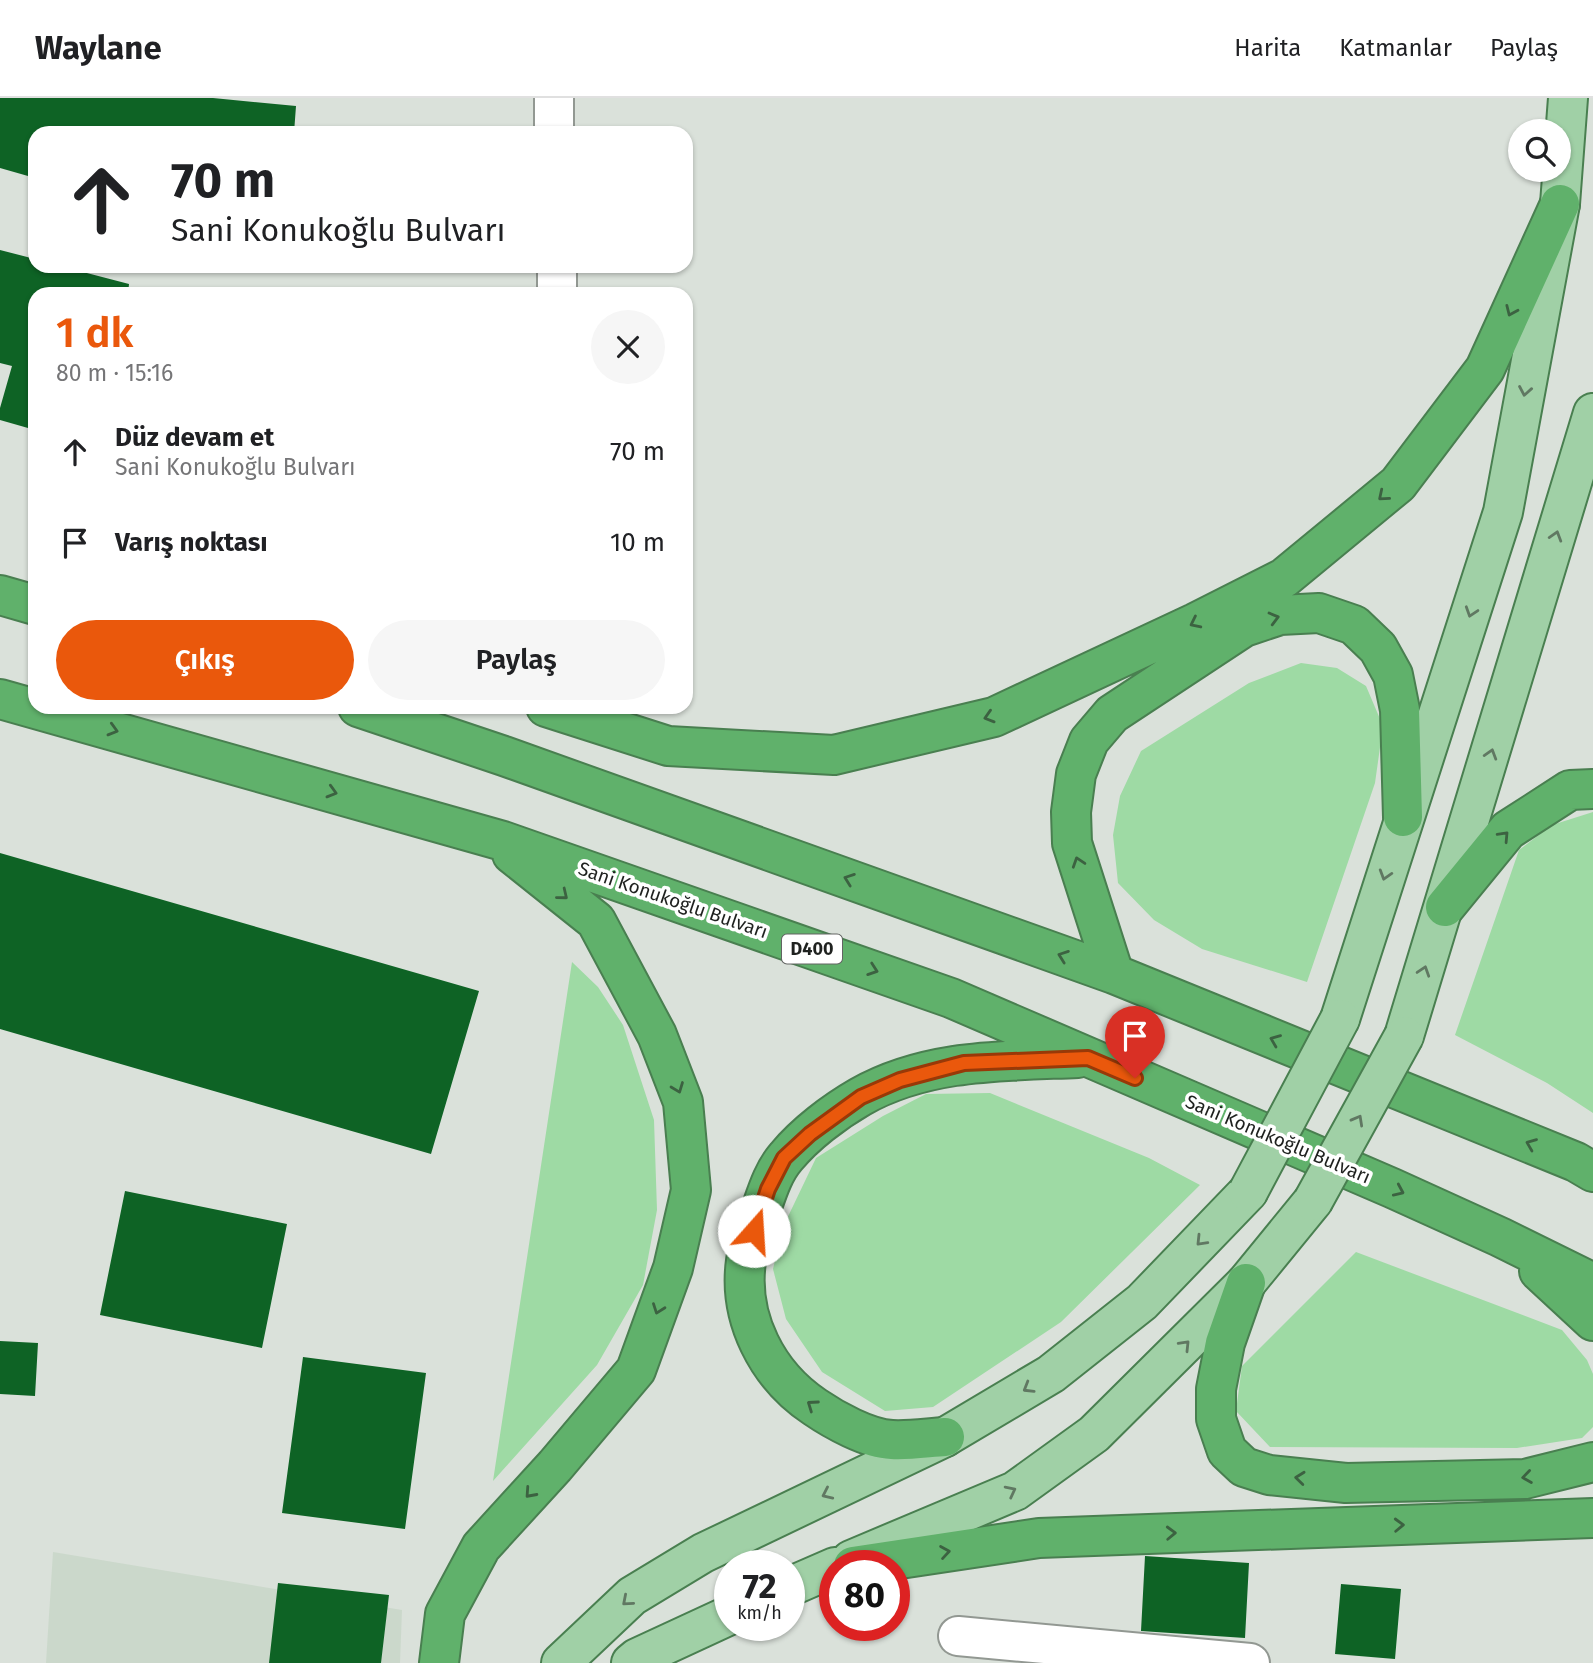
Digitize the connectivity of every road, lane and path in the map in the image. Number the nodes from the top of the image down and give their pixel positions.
1 (554, 98) edge
2 (1568, 98) edge
3 (554, 126) edge
4 (1560, 204) junction
5 (1593, 413) edge
6 (0, 595) edge
7 (28, 603) edge
8 (0, 698) edge
9 (28, 706) edge
10 (57, 714) edge
11 (379, 714) edge
12 (586, 714) edge
13 (1593, 789) edge
14 (1403, 817) junction
15 (491, 837) junction
16 (1445, 907) junction
17 (1114, 974) junction
18 (1088, 1058) junction
19 (1587, 1165) edge
20 (1500, 1237) junction
21 (1246, 1283) junction
22 (1593, 1283) edge
23 (1593, 1321) edge
24 (945, 1437) junction
25 (1593, 1462) edge
26 (1593, 1518) edge
27 (879, 1550) edge
28 (910, 1557) edge
29 (714, 1622) edge
30 (958, 1636) dead end
31 (439, 1663) edge
32 (561, 1663) edge
33 (631, 1663) edge
34 (1250, 1663) edge

1 - 3 street
2 - 4 main road
4 -> 12 highway
4 -> 14 main road
16 -> 5 main road
6 - 7 highway
8 -> 9 highway, Sani Konukoğlu Bulvarı / D400
10 -> 15 highway, Sani Konukoğlu Bulvarı / D400
17 -> 11 highway
16 -> 13 highway
17 -> 14 highway
14 -> 24 main road, bridge
15 -> 18 highway, Sani Konukoğlu Bulvarı / D400
15 -> 31 highway
21 -> 16 main road, bridge
19 -> 17 highway
18 -> 20 highway, Sani Konukoğlu Bulvarı / D400
24 -> 18 highway
20 - 22 highway, Sani Konukoğlu Bulvarı / D400
20 - 23 highway
25 -> 21 highway
27 -> 21 main road
24 -> 32 main road
28 -> 26 highway
29 - 33 main road
30 - 34 street

